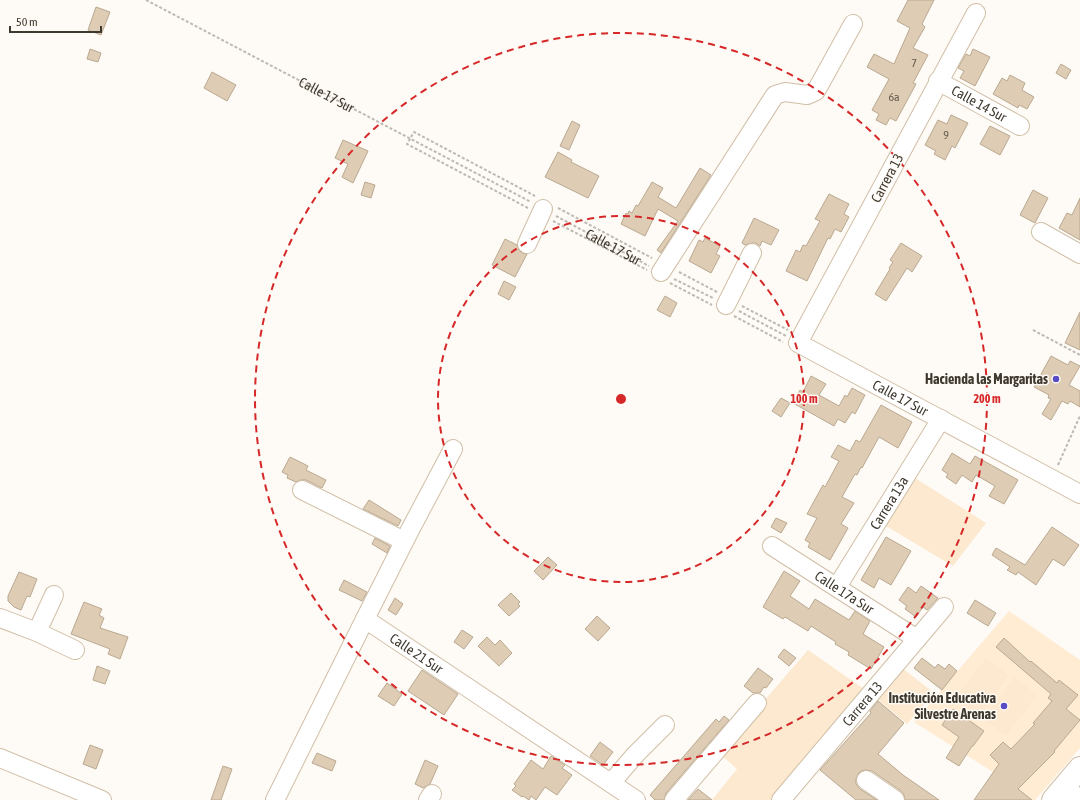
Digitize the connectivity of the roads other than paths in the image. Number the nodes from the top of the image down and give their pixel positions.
1 (976, 13) dead end
2 (853, 24) dead end
3 (938, 81) junction
4 (1020, 126) dead end
5 (542, 212) road end
6 (1041, 232) dead end
7 (527, 244) dead end
8 (752, 253) dead end
9 (1080, 254) edge
10 (660, 275) road end
11 (723, 308) road end
12 (791, 343) joint
13 (941, 419) junction
14 (453, 449) dead end
15 (1078, 489) edge
16 (302, 490) dead end
17 (407, 536) junction
18 (772, 546) dead end
19 (837, 587) junction
20 (54, 595) dead end
21 (944, 607) dead end
22 (0, 618) edge
23 (365, 619) junction
24 (37, 632) junction
25 (917, 639) junction
26 (75, 650) dead end
27 (757, 703) dead end
28 (665, 725) dead end
29 (0, 758) edge
30 (1080, 768) edge
31 (866, 780) dead end
32 (611, 783) junction
33 (1066, 795) edge
34 (102, 800) edge
35 (274, 800) edge
36 (636, 800) edge
37 (674, 800) edge
38 (781, 800) edge
39 (895, 800) edge

1 - 3 street, Carrera 13
2 - 10 street
3 - 4 street, Calle 14 Sur
3 - 12 street, Carrera 13
5 - 7 street
6 - 9 street
8 - 11 street
12 - 13 street, Calle 17 Sur
13 - 15 street, Calle 17 Sur
13 - 19 street, Carrera 13a
14 - 17 street
16 - 17 street
17 - 23 street
18 - 19 street, Calle 17a Sur
19 - 25 street, Calle 17a Sur
20 - 24 street
21 - 25 street, Carrera 13
22 - 24 street
23 - 32 street, Calle 21 Sur
23 - 35 street
24 - 26 street
25 - 38 street, Carrera 13
27 - 37 street
28 - 32 street
29 - 34 street
30 - 33 main road
31 - 39 street
32 - 36 street, Calle 21 Sur

